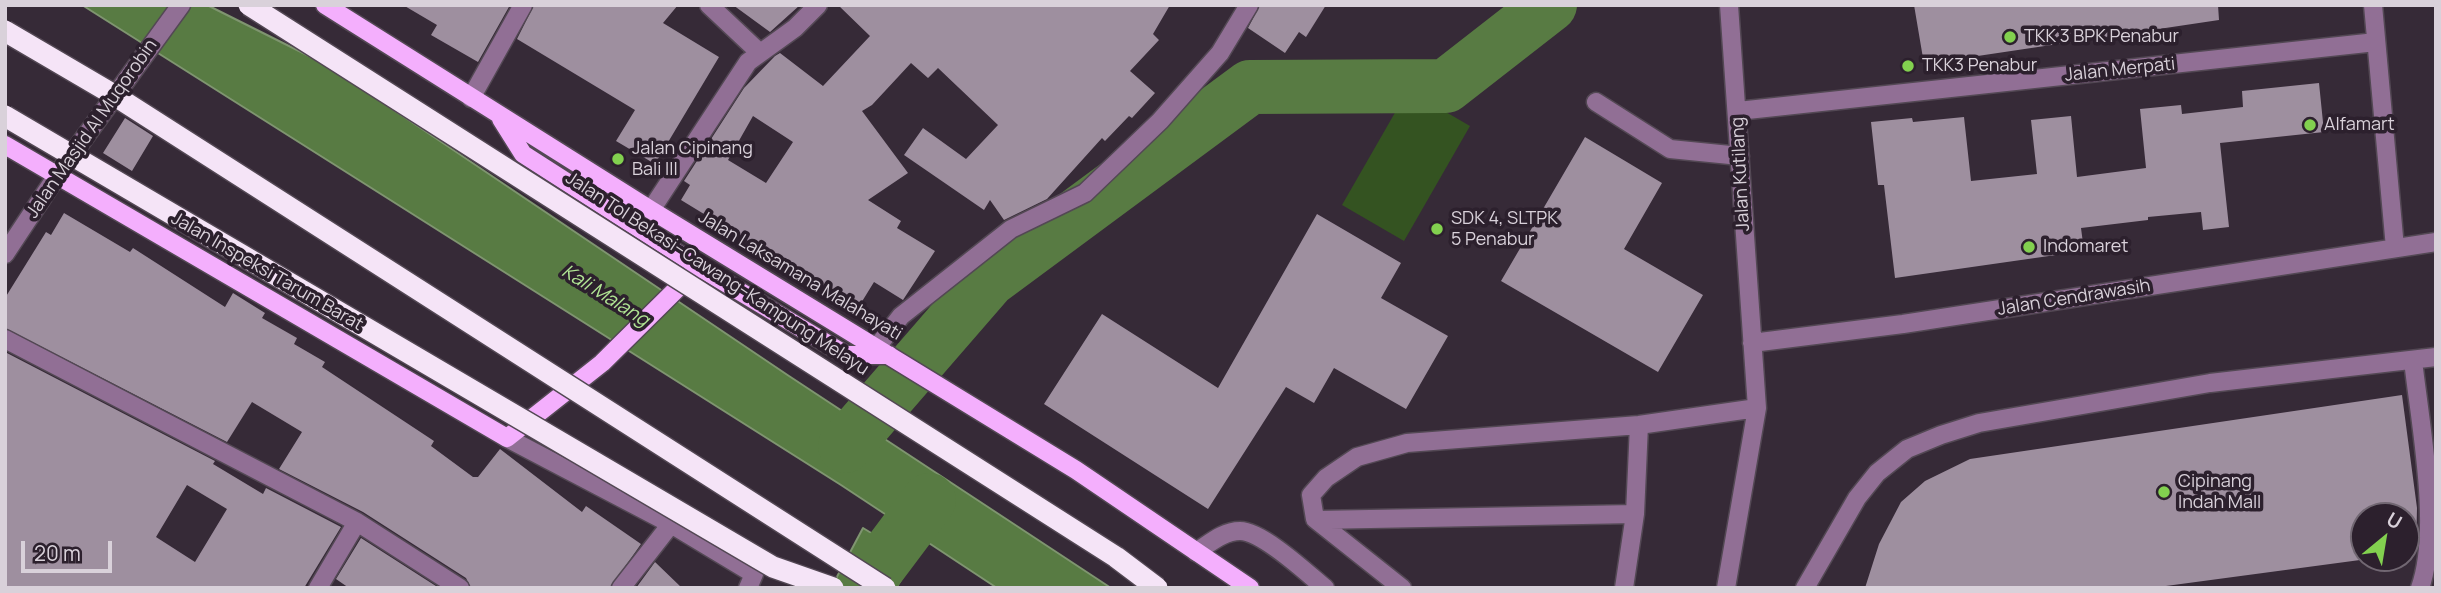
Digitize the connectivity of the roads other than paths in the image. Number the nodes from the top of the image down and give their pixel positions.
1 (181, 5) edge
2 (249, 5) edge
3 (325, 5) edge
4 (523, 5) edge
5 (709, 5) edge
6 (818, 5) edge
7 (1249, 5) edge
8 (1729, 5) edge
9 (2373, 5) edge
10 (5, 31) edge
11 (2376, 42) junction
12 (760, 53) junction
13 (471, 98) junction
14 (1597, 102) dead end
15 (1738, 111) junction
16 (499, 115) junction
17 (5, 116) edge
18 (5, 145) edge
19 (1740, 156) junction
20 (58, 174) junction
21 (651, 210) junction
22 (2436, 242) edge
23 (2395, 248) junction
24 (5, 254) edge
25 (695, 271) junction
26 (5, 339) edge
27 (1752, 343) junction
28 (888, 354) junction
29 (2436, 357) edge
30 (2413, 360) junction
31 (1757, 408) junction
32 (1639, 425) junction
33 (507, 438) junction
34 (1635, 514) junction
35 (1317, 520) junction
36 (357, 522) junction
37 (671, 524) junction
38 (1196, 552) junction
39 (318, 588) edge
40 (460, 588) edge
41 (621, 588) edge
42 (748, 588) edge
43 (833, 588) edge
44 (885, 588) edge
45 (1157, 588) edge
46 (1250, 588) edge
47 (1325, 588) edge
48 (1402, 588) edge
49 (1624, 588) edge
50 (1726, 588) edge
51 (1805, 588) edge
52 (2420, 588) edge

1 - 20 street, Jalan Masjid Al Muqorobin
2 - 45 highway, Jalan Tol Bekasi–Cawang–Kampung Melayu, bridge
3 - 13 main road, Jalan Laksamana Malahayati
4 - 13 street
5 - 12 street
6 - 12 street
7 - 28 street
8 - 15 street, Jalan Kutilang
9 - 11 street
10 - 44 highway, bridge
11 - 15 street, Jalan Merpati
11 - 23 street
12 - 21 street
13 - 16 main road, Jalan Laksamana Malahayati
14 - 19 street
15 - 19 street, Jalan Kutilang
16 - 21 main road, Jalan Laksamana Malahayati
16 - 25 main road
17 - 43 highway, bridge
18 - 20 main road, Jalan Inspeksi Tarum Barat
19 - 27 street, Jalan Kutilang
20 - 24 street, Jalan Masjid Al Muqorobin
20 - 33 main road, Jalan Inspeksi Tarum Barat
21 - 28 main road, Jalan Laksamana Malahayati
22 - 23 street, Jalan Cendrawasih
23 - 27 street, Jalan Cendrawasih
25 - 28 main road
25 - 33 main road, bridge
26 - 36 street
27 - 31 street, Jalan Kutilang
28 - 38 main road, Jalan Laksamana Malahayati
29 - 30 street
30 - 51 street
30 - 52 street
31 - 32 street
31 - 50 street, Jalan Kutilang
32 - 34 street
32 - 35 street
33 - 37 street
34 - 35 street
34 - 49 street
35 - 48 street
36 - 39 street
36 - 40 street
37 - 41 street
37 - 42 street
38 - 46 main road, Jalan Laksamana Malahayati
38 - 47 street

